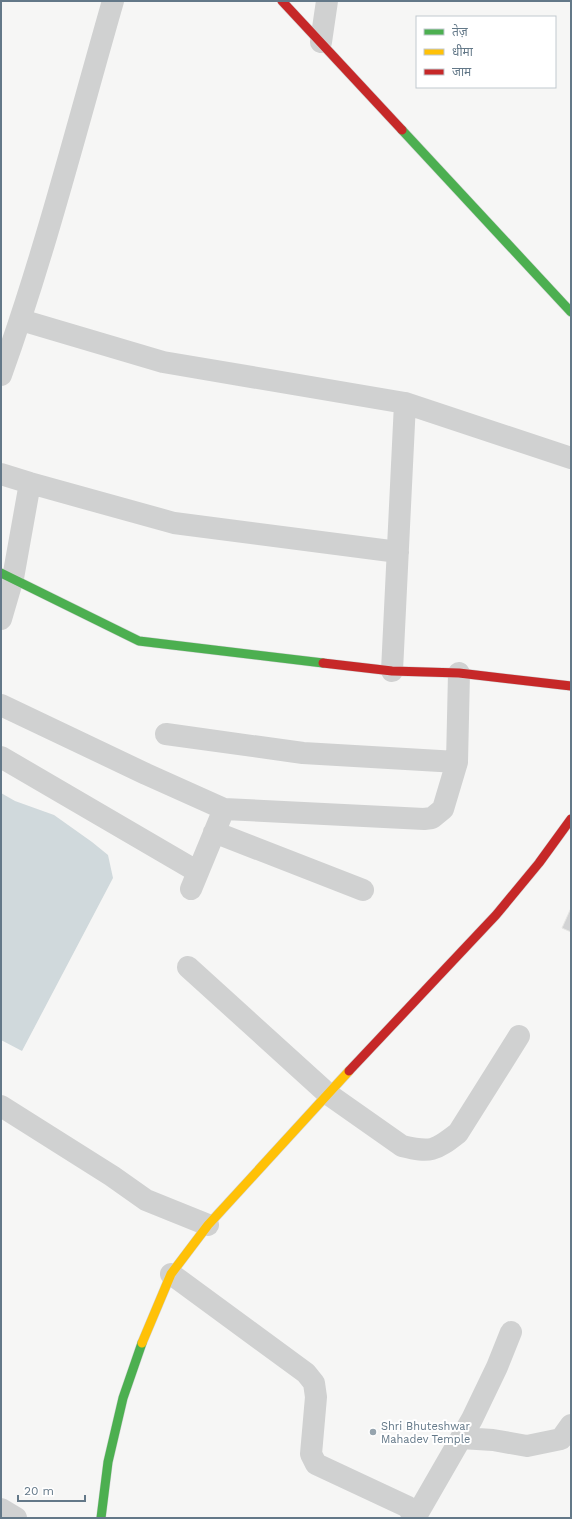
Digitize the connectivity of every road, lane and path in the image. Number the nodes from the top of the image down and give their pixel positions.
1 (112, 1) edge
2 (282, 1) edge
3 (327, 1) edge
4 (321, 42) junction
5 (571, 312) edge
6 (21, 320) junction
7 (7, 341) edge
8 (1, 375) edge
9 (405, 403) junction
10 (571, 458) edge
11 (1, 474) edge
12 (30, 483) junction
13 (398, 552) junction
14 (7, 576) edge
15 (1, 619) edge
16 (392, 671) junction
17 (459, 672) junction
18 (571, 686) edge
19 (1, 705) edge
20 (166, 734) dead end
21 (1, 757) edge
22 (457, 762) junction
23 (224, 809) junction
24 (571, 818) edge
25 (214, 832) junction
26 (363, 890) dead end
27 (188, 967) dead end
28 (519, 1036) dead end
29 (328, 1094) junction
30 (1, 1106) edge
31 (208, 1225) junction
32 (171, 1274) junction
33 (511, 1332) dead end
34 (571, 1425) edge
35 (461, 1438) junction
36 (1, 1509) edge
37 (16, 1518) edge
38 (102, 1518) edge
39 (414, 1518) edge

1 - 6 street
2 - 4 street
3 - 4 street
4 - 5 street
6 - 7 street
6 - 9 street
7 - 8 street
9 - 10 street
9 - 13 street
11 - 12 street
12 - 13 street
12 - 14 street
13 - 16 street
14 - 15 street
14 - 16 street
16 - 17 street
17 - 18 street
17 - 22 street
19 - 23 street
20 - 22 street
21 - 25 street
22 - 23 street
23 - 25 street
24 - 29 street
25 - 26 street
27 - 29 street
28 - 29 street
29 - 31 street
30 - 31 street
31 - 32 street
32 - 38 street
32 - 39 street
33 - 35 street
34 - 35 street
35 - 39 street
36 - 37 street

